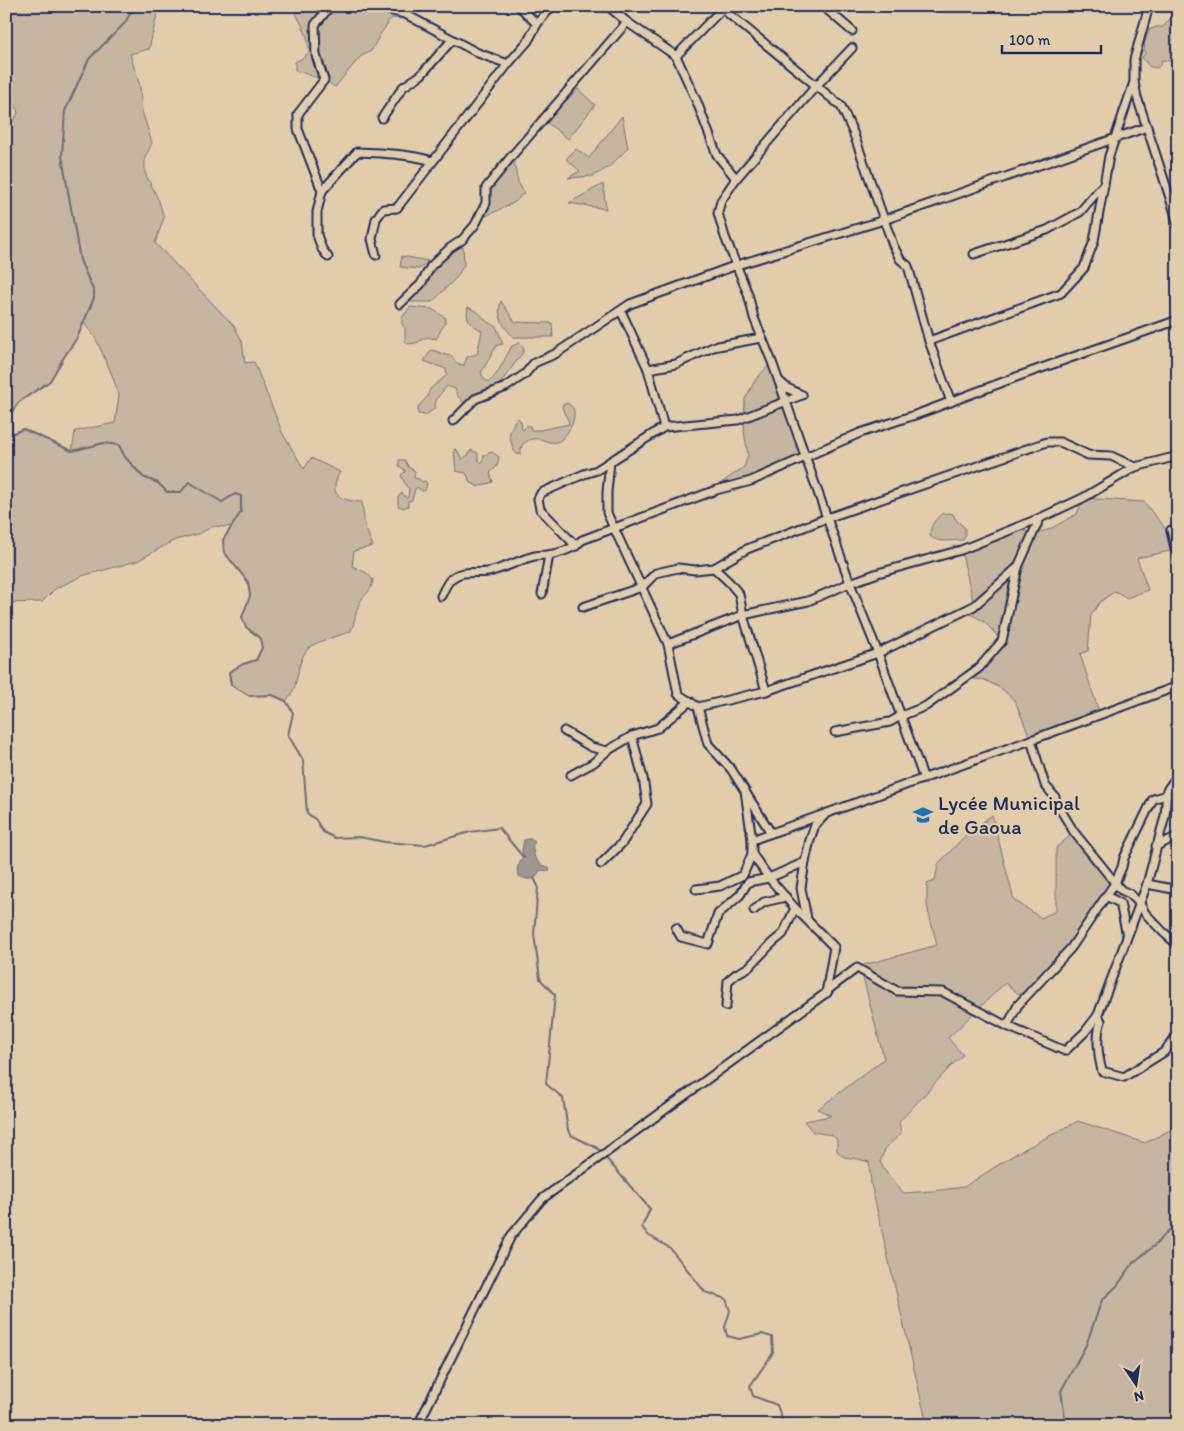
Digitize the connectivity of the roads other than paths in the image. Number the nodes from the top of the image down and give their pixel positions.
1 (330, 6) edge
2 (368, 6) edge
3 (519, 6) edge
4 (552, 6) edge
5 (608, 6) edge
6 (823, 6) edge
7 (1149, 6) edge
8 (722, 7) edge
9 (627, 22) junction
10 (537, 24) junction
11 (852, 31) dead end
12 (452, 40) junction
13 (852, 48) dead end
14 (676, 56) junction
15 (508, 64) junction
16 (1134, 82) junction
17 (816, 86) junction
18 (382, 118) dead end
19 (1147, 127) junction
20 (1115, 138) junction
21 (434, 162) junction
22 (735, 180) junction
23 (1103, 185) junction
24 (322, 191) junction
25 (884, 220) junction
26 (1178, 225) edge
27 (974, 254) dead end
28 (376, 255) dead end
29 (328, 256) dead end
30 (737, 266) junction
31 (400, 304) dead end
32 (621, 311) junction
33 (1178, 320) edge
34 (761, 338) junction
35 (929, 341) junction
36 (648, 369) junction
37 (778, 380) junction
38 (786, 402) junction
39 (951, 402) junction
40 (453, 421) dead end
41 (664, 427) junction
42 (805, 456) junction
43 (1178, 456) edge
44 (610, 462) junction
45 (1135, 468) junction
46 (827, 518) junction
47 (1040, 518) junction
48 (1178, 528) edge
49 (614, 529) junction
50 (576, 546) junction
51 (548, 554) junction
52 (1178, 560) edge
53 (1018, 566) junction
54 (714, 568) junction
55 (850, 583) junction
56 (642, 587) junction
57 (542, 594) dead end
58 (440, 596) dead end
59 (583, 607) dead end
60 (743, 615) junction
61 (668, 644) junction
62 (878, 653) junction
63 (1178, 686) edge
64 (766, 691) junction
65 (690, 702) junction
66 (698, 706) junction
67 (901, 716) junction
68 (564, 731) dead end
69 (835, 732) dead end
70 (632, 736) junction
71 (1030, 740) junction
72 (607, 751) junction
73 (571, 775) dead end
74 (1178, 776) edge
75 (924, 779) junction
76 (745, 791) junction
77 (1167, 795) junction
78 (826, 813) junction
79 (771, 833) junction
80 (1178, 836) edge
81 (752, 840) junction
82 (1156, 846) junction
83 (752, 854) junction
84 (805, 862) junction
85 (601, 864) dead end
86 (769, 878) junction
87 (1115, 883) junction
88 (1147, 884) junction
89 (696, 889) dead end
90 (1178, 890) edge
91 (1106, 896) junction
92 (786, 897) junction
93 (1140, 904) junction
94 (796, 908) junction
95 (754, 910) dead end
96 (807, 919) junction
97 (676, 928) dead end
98 (1128, 937) junction
99 (1178, 945) edge
100 (826, 993) junction
101 (726, 1006) dead end
102 (1098, 1015) junction
103 (1006, 1026) junction
104 (1178, 1034) edge
105 (418, 1425) edge

1 - 24 street
2 - 12 street
3 - 10 street
4 - 10 street
5 - 9 street
6 - 11 street
7 - 16 street
8 - 14 street
8 - 17 street
9 - 14 street
9 - 31 street
10 - 15 street
12 - 15 street
12 - 18 street
13 - 17 street
14 - 22 street
15 - 21 street
16 - 19 street
16 - 20 street
17 - 22 street
17 - 25 street
19 - 20 street
19 - 26 street
20 - 23 street
20 - 25 street
21 - 24 street
21 - 28 street
22 - 30 street
23 - 27 street
23 - 35 street
24 - 29 street
25 - 30 street
25 - 35 street
30 - 32 street
30 - 34 street
32 - 36 street
32 - 40 street
33 - 39 street
34 - 36 street
34 - 37 street
35 - 39 street
36 - 41 street
37 - 38 street
37 - 38 street
38 - 41 street
38 - 42 street
39 - 42 street
41 - 44 street
42 - 46 street
42 - 49 street
43 - 45 street
44 - 49 street
44 - 50 street
45 - 46 street
45 - 47 street
46 - 54 street
46 - 55 street
47 - 53 street
47 - 55 street
48 - 52 street
49 - 50 street
49 - 56 street
50 - 51 street
51 - 57 street
51 - 58 street
53 - 62 street
53 - 67 street
54 - 56 street
54 - 60 street
55 - 60 street
55 - 62 street
56 - 59 street
56 - 61 street
60 - 61 street
60 - 64 street
61 - 65 street
62 - 64 street
62 - 67 street
63 - 71 street
64 - 66 street
65 - 66 street
65 - 70 street
66 - 76 street
67 - 69 street
67 - 75 street
68 - 72 street
70 - 72 street
70 - 85 street
71 - 75 street
71 - 87 street
72 - 73 street
74 - 77 street
75 - 78 street
76 - 79 street
76 - 81 street
77 - 82 street
77 - 87 street
78 - 79 street
78 - 84 street
79 - 81 street
80 - 82 street
81 - 83 street
82 - 88 street
83 - 86 street
83 - 89 street
84 - 86 street
84 - 96 street
86 - 92 street
86 - 97 street
87 - 91 street
87 - 93 street
88 - 90 street
88 - 93 street
91 - 98 street
91 - 103 street
92 - 94 street
92 - 95 street
93 - 98 street
93 - 99 street
94 - 96 street
94 - 101 street
96 - 100 street
98 - 102 street
100 - 103 street
100 - 105 street
102 - 103 street
102 - 104 street

